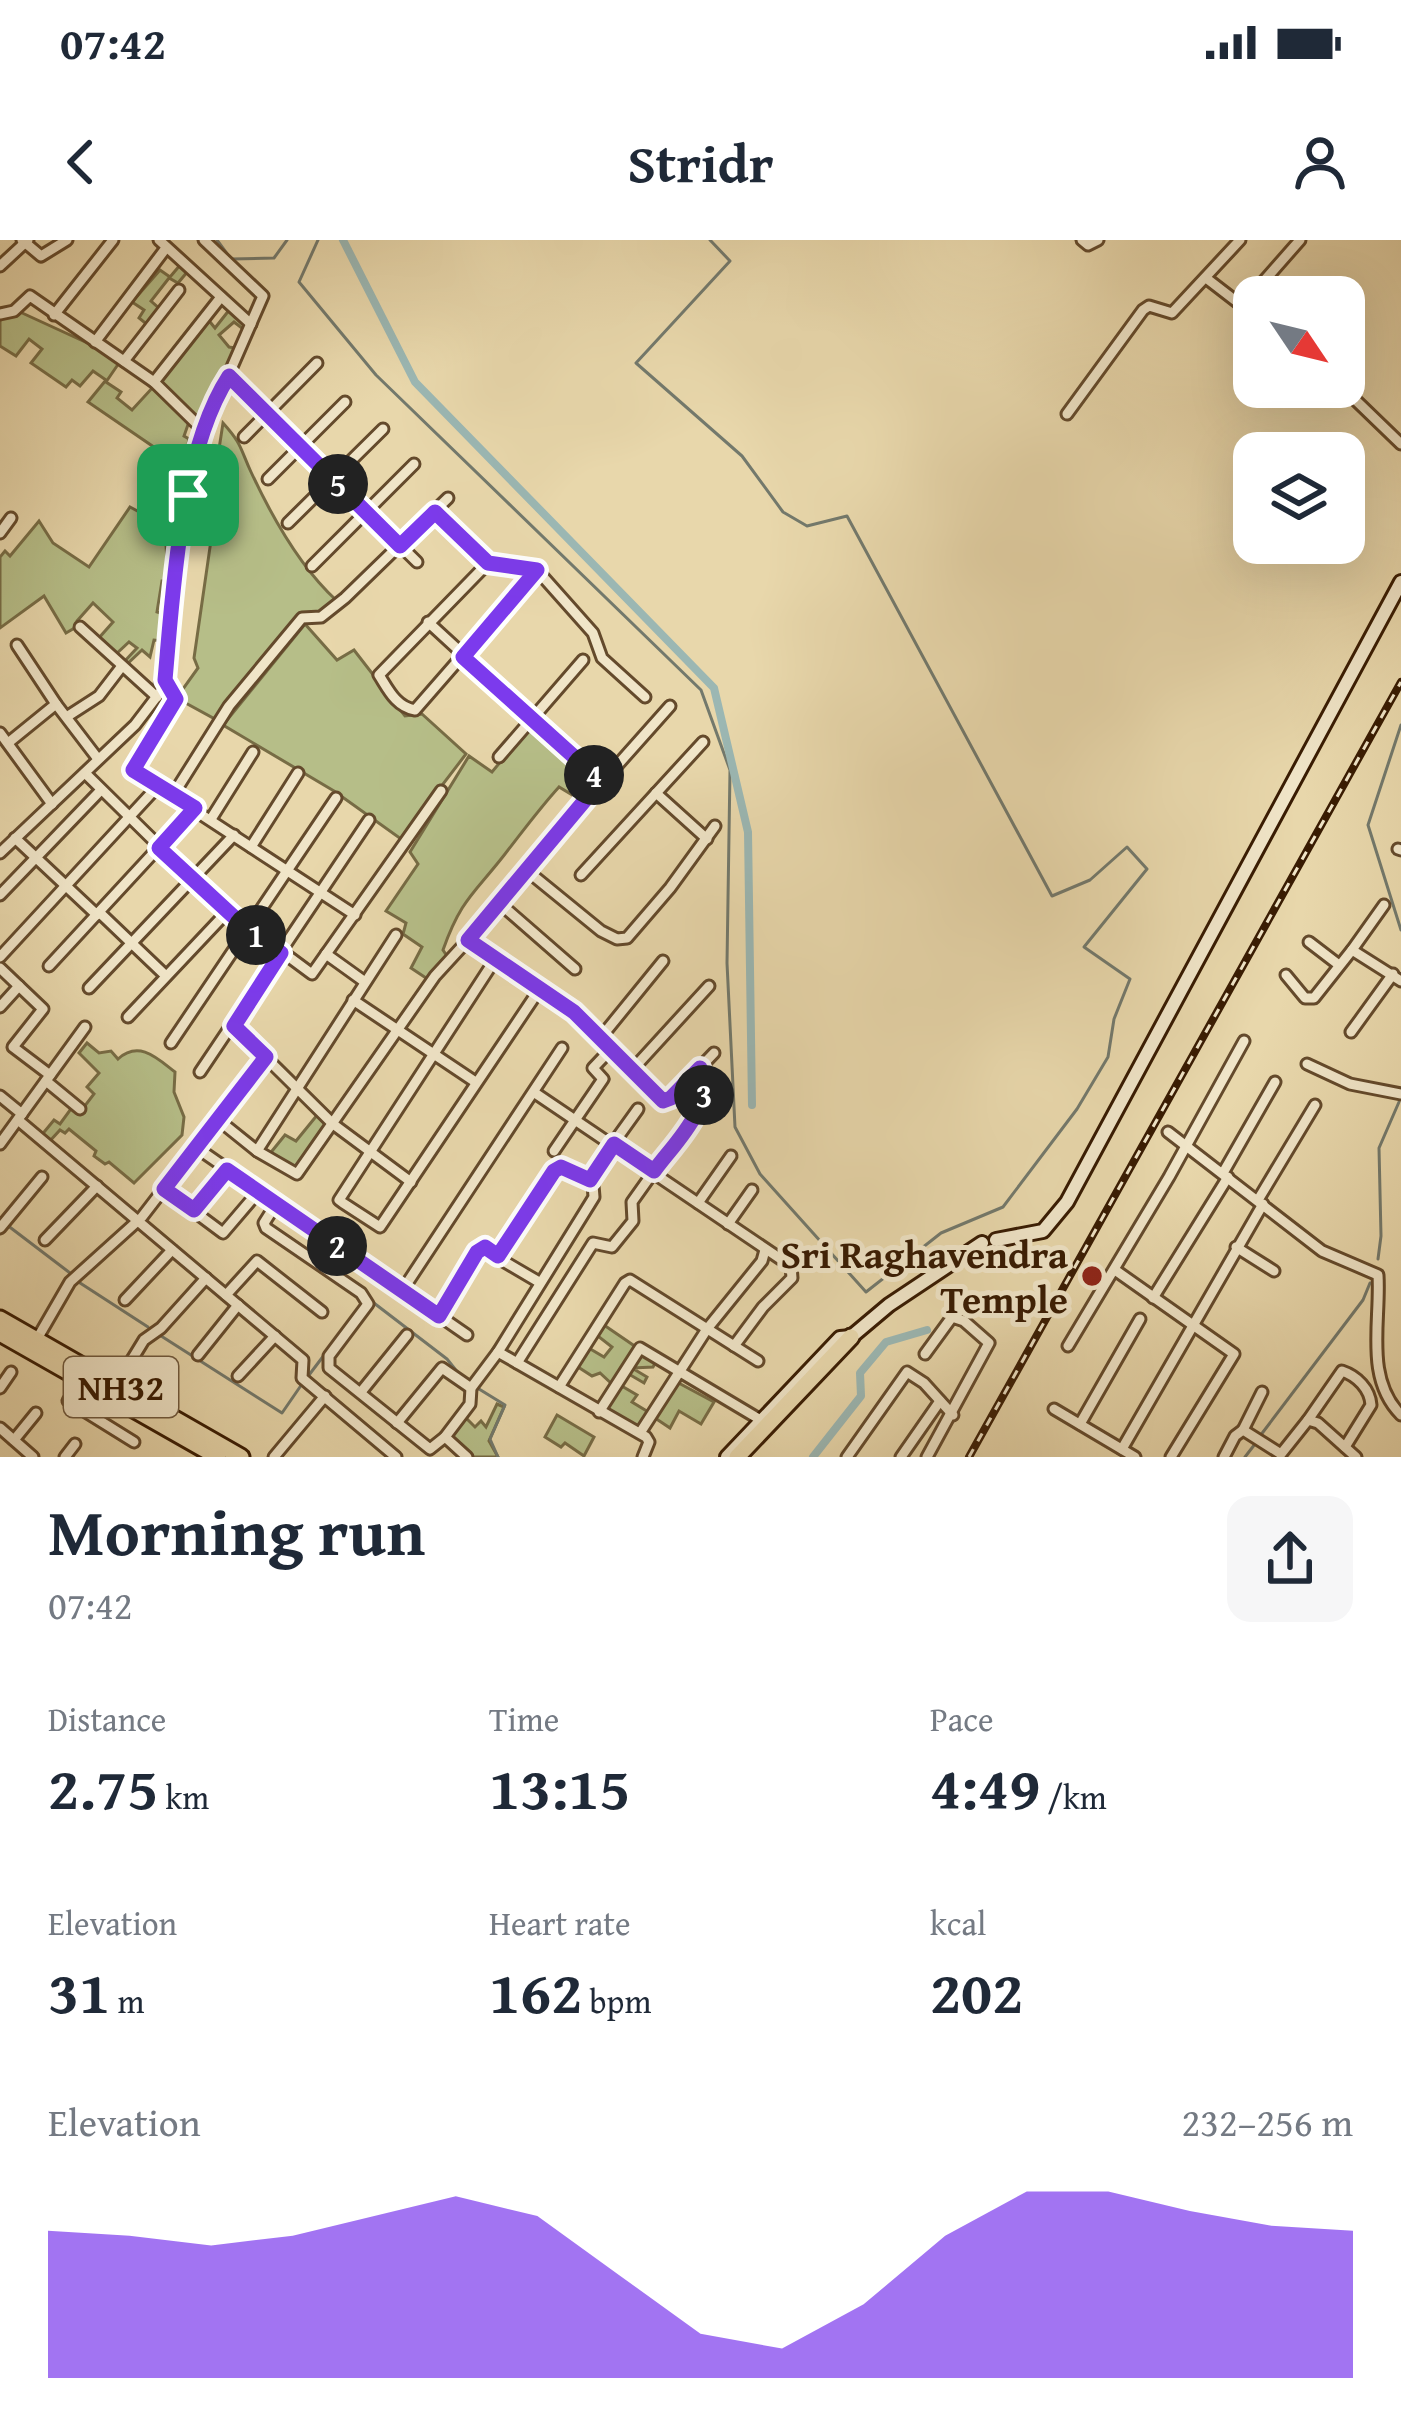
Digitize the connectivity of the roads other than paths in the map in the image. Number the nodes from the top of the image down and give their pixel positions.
1 (67, 240) edge
2 (112, 240) edge
3 (204, 240) edge
4 (1082, 240) edge
5 (1098, 240) edge
6 (1240, 240) edge
7 (1300, 240) edge
8 (25, 241) edge
9 (162, 244) edge
10 (0, 266) edge
11 (1268, 276) edge
12 (1206, 278) junction
13 (179, 290) dead end
14 (221, 297) junction
15 (1233, 299) edge
16 (0, 314) edge
17 (53, 315) junction
18 (251, 324) junction
19 (95, 342) junction
20 (124, 361) junction
21 (316, 363) dead end
22 (229, 376) junction
23 (154, 382) junction
24 (345, 402) dead end
25 (1364, 408) edge
26 (268, 414) junction
27 (1066, 414) dead end
28 (382, 429) dead end
29 (204, 431) junction
30 (244, 437) dead end
31 (1401, 444) edge
32 (300, 447) junction
33 (414, 464) dead end
34 (268, 478) dead end
35 (334, 479) junction
36 (448, 498) dead end
37 (367, 512) junction
38 (435, 512) junction
39 (11, 518) dead end
40 (288, 523) dead end
41 (0, 533) edge
42 (400, 546) junction
43 (417, 562) dead end
44 (488, 563) junction
45 (312, 566) dead end
46 (537, 570) junction
47 (1401, 582) edge
48 (428, 622) junction
49 (80, 627) dead end
50 (16, 645) dead end
51 (463, 657) junction
52 (583, 660) dead end
53 (122, 666) junction
54 (165, 680) junction
55 (157, 697) junction
56 (645, 697) dead end
57 (56, 704) junction
58 (670, 706) dead end
59 (68, 716) junction
60 (531, 717) junction
61 (0, 734) edge
62 (703, 742) dead end
63 (8, 743) junction
64 (254, 752) dead end
65 (500, 757) dead end
66 (98, 759) junction
67 (120, 768) dead end
68 (133, 770) junction
69 (85, 773) junction
70 (298, 773) dead end
71 (601, 781) junction
72 (157, 787) junction
73 (101, 790) junction
74 (441, 791) dead end
75 (656, 793) junction
76 (173, 795) junction
77 (336, 798) dead end
78 (52, 804) junction
79 (195, 808) junction
80 (130, 816) junction
81 (211, 819) junction
82 (369, 820) dead end
83 (715, 826) dead end
84 (234, 835) junction
85 (15, 838) junction
86 (707, 838) junction
87 (251, 847) junction
88 (159, 848) junction
89 (0, 853) edge
90 (35, 856) junction
91 (525, 869) junction
92 (288, 870) junction
93 (581, 875) dead end
94 (192, 881) junction
95 (66, 886) junction
96 (321, 892) junction
97 (0, 895) edge
98 (497, 901) junction
99 (1384, 905) dead end
100 (227, 912) junction
101 (98, 914) junction
102 (355, 914) junction
103 (248, 930) junction
104 (396, 935) dead end
105 (468, 940) junction
106 (1309, 942) dead end
107 (132, 944) junction
108 (1352, 950) junction
109 (281, 953) junction
110 (326, 954) junction
111 (0, 957) edge
112 (496, 958) junction
113 (662, 961) dead end
114 (1339, 965) junction
115 (49, 966) dead end
116 (0, 968) edge
117 (575, 969) dead end
118 (1286, 975) dead end
119 (166, 976) junction
120 (1397, 978) edge
121 (365, 982) junction
122 (19, 986) junction
123 (709, 986) dead end
124 (89, 988) dead end
125 (539, 990) junction
126 (353, 1000) junction
127 (0, 1007) edge
128 (128, 1017) dead end
129 (234, 1026) junction
130 (86, 1027) dead end
131 (397, 1029) junction
132 (1351, 1032) dead end
133 (602, 1036) junction
134 (1244, 1041) dead end
135 (171, 1043) dead end
136 (613, 1047) junction
137 (562, 1048) dead end
138 (714, 1053) dead end
139 (436, 1055) junction
140 (266, 1057) junction
141 (1307, 1064) dead end
142 (700, 1068) junction
143 (633, 1069) junction
144 (200, 1072) dead end
145 (48, 1078) junction
146 (475, 1081) junction
147 (1275, 1082) dead end
148 (296, 1090) junction
149 (535, 1093) junction
150 (1401, 1094) edge
151 (0, 1096) edge
152 (1315, 1105) dead end
153 (80, 1109) dead end
154 (638, 1109) dead end
155 (20, 1117) junction
156 (216, 1118) junction
157 (575, 1119) junction
158 (333, 1124) junction
159 (1168, 1132) dead end
160 (0, 1144) edge
161 (614, 1144) junction
162 (1187, 1146) junction
163 (197, 1148) junction
164 (256, 1150) junction
165 (554, 1150) dead end
166 (370, 1154) junction
167 (731, 1156) dead end
168 (227, 1170) junction
169 (654, 1171) junction
170 (1225, 1175) junction
171 (41, 1177) dead end
172 (590, 1180) junction
173 (411, 1182) junction
174 (97, 1186) junction
175 (164, 1189) junction
176 (752, 1190) dead end
177 (258, 1192) junction
178 (1260, 1202) junction
179 (698, 1203) junction
180 (276, 1204) junction
181 (194, 1210) junction
182 (136, 1222) junction
183 (728, 1224) junction
184 (0, 1228) edge
185 (45, 1240) dead end
186 (1236, 1247) junction
187 (172, 1250) junction
188 (765, 1250) junction
189 (498, 1256) junction
190 (1115, 1270) junction
191 (1274, 1271) dead end
192 (206, 1278) junction
193 (539, 1282) junction
194 (402, 1291) junction
195 (226, 1295) junction
196 (1153, 1298) junction
197 (125, 1300) dead end
198 (238, 1305) junction
199 (322, 1312) dead end
200 (439, 1316) junction
201 (0, 1318) edge
202 (1140, 1319) dead end
203 (1192, 1323) junction
204 (707, 1329) junction
205 (0, 1333) edge
206 (406, 1335) dead end
207 (467, 1335) dead end
208 (275, 1336) junction
209 (851, 1337) junction
210 (37, 1339) junction
211 (734, 1346) junction
212 (1068, 1346) dead end
213 (498, 1352) junction
214 (925, 1354) dead end
215 (198, 1355) dead end
216 (758, 1361) dead end
217 (517, 1363) junction
218 (679, 1370) junction
219 (11, 1372) dead end
220 (337, 1373) junction
221 (238, 1376) dead end
222 (82, 1378) junction
223 (117, 1384) junction
224 (559, 1387) junction
225 (0, 1388) edge
226 (471, 1388) junction
227 (361, 1391) junction
228 (1262, 1392) dead end
229 (323, 1395) junction
230 (940, 1401) junction
231 (1054, 1408) dead end
232 (599, 1412) junction
233 (36, 1413) dead end
234 (952, 1415) junction
235 (1401, 1415) edge
236 (759, 1419) junction
237 (1308, 1420) junction
238 (397, 1423) junction
239 (1080, 1424) junction
240 (0, 1428) edge
241 (1243, 1430) junction
242 (640, 1433) junction
243 (445, 1437) junction
244 (14, 1440) junction
245 (134, 1442) dead end
246 (75, 1444) dead end
247 (1345, 1447) junction
248 (1122, 1449) junction
249 (1280, 1456) edge
250 (33, 1457) edge
251 (65, 1457) edge
252 (218, 1457) edge
253 (240, 1457) edge
254 (274, 1457) edge
255 (396, 1457) edge
256 (467, 1457) edge
257 (643, 1457) edge
258 (727, 1457) edge
259 (737, 1457) edge
260 (748, 1457) edge
261 (847, 1457) edge
262 (901, 1457) edge
263 (927, 1457) edge
264 (1135, 1457) edge
265 (1171, 1457) edge
266 (1224, 1457) edge
267 (1356, 1457) edge

1 - 8 street
2 - 17 street
3 - 18 street
4 - 5 street
6 - 12 street
7 - 11 street
8 - 10 street
9 - 14 street
9 - 19 street
12 - 15 street
12 - 27 street
13 - 20 street
14 - 18 street
14 - 23 street
16 - 17 street
17 - 19 street
18 - 22 street
19 - 20 street
20 - 23 street
21 - 26 street
22 - 26 street
22 - 29 street
23 - 29 street
24 - 32 street
25 - 31 street
26 - 30 street
26 - 32 street
28 - 35 street
29 - 54 street
32 - 34 street
32 - 35 street
33 - 37 street
35 - 37 street
35 - 40 street
36 - 38 street
37 - 42 street
37 - 45 street
38 - 42 street
38 - 44 street
39 - 41 street
42 - 43 street
42 - 76 street
44 - 46 street
44 - 48 street
46 - 51 street
46 - 56 street
47 - 209 street
48 - 51 street
48 - 51 street
49 - 53 street
50 - 57 street
51 - 60 street
52 - 60 street
53 - 55 street
53 - 59 street
54 - 55 street
54 - 68 street
55 - 66 street
57 - 59 street
57 - 63 street
58 - 71 street
59 - 66 street
60 - 65 street
60 - 71 street
61 - 63 street
62 - 75 street
63 - 78 street
64 - 81 street
66 - 69 street
67 - 68 street
68 - 72 street
69 - 73 street
69 - 78 street
70 - 87 street
71 - 91 street
72 - 76 street
72 - 80 street
73 - 80 street
73 - 90 street
74 - 102 street
75 - 86 street
75 - 93 street
76 - 79 street
77 - 92 street
78 - 85 street
79 - 81 street
79 - 88 street
80 - 88 street
80 - 95 street
81 - 84 street
82 - 96 street
83 - 86 street
84 - 87 street
84 - 94 street
85 - 89 street
85 - 90 street
86 - 91 street
87 - 92 street
88 - 94 street
88 - 101 street
90 - 95 street
90 - 97 street
91 - 98 street
92 - 96 street
92 - 103 street
94 - 100 street
94 - 107 street
95 - 101 street
95 - 111 street
96 - 102 street
96 - 109 street
98 - 105 street
98 - 117 street
99 - 108 street
100 - 103 street
100 - 119 street
101 - 107 street
101 - 115 street
102 - 110 street
103 - 109 street
103 - 135 street
104 - 121 street
105 - 112 street
105 - 131 street
106 - 114 street
107 - 119 street
107 - 124 street
108 - 114 street
108 - 120 street
109 - 110 street
109 - 129 street
110 - 121 street
112 - 125 street
112 - 139 street
113 - 133 street
114 - 118 street
116 - 122 street
119 - 128 street
120 - 132 street
121 - 126 street
122 - 127 street
122 - 145 street
123 - 143 street
125 - 133 street
125 - 146 street
126 - 131 street
126 - 148 street
129 - 140 street
129 - 144 street
130 - 145 street
131 - 139 street
131 - 158 street
133 - 136 street
134 - 162 street
136 - 143 street
136 - 157 street
137 - 149 street
138 - 142 street
139 - 146 street
139 - 166 street
140 - 148 street
140 - 156 street
141 - 150 street
142 - 143 street
142 - 169 street
145 - 153 street
145 - 155 street
146 - 173 street
147 - 170 street
148 - 158 street
148 - 164 street
149 - 157 street
149 - 194 street
151 - 155 street
152 - 178 street
154 - 161 street
155 - 160 street
155 - 174 street
156 - 163 street
156 - 164 street
157 - 161 street
157 - 165 street
158 - 164 street
158 - 166 street
159 - 162 street
161 - 169 street
161 - 172 street
162 - 170 street
162 - 190 street
163 - 168 street
163 - 175 street
166 - 173 street
166 - 173 street
167 - 179 street
168 - 177 street
168 - 181 street
169 - 179 street
169 - 217 street
170 - 178 street
170 - 196 street
171 - 184 street
172 - 189 street
172 - 193 street
174 - 182 street
174 - 185 street
175 - 181 street
175 - 182 street
176 - 183 street
177 - 180 street
177 - 181 street
178 - 186 street
178 - 235 street
179 - 183 street
180 - 194 street
180 - 220 street
182 - 187 street
182 - 210 street
183 - 188 street
186 - 191 street
186 - 203 street
187 - 192 street
187 - 197 street
188 - 204 street
188 - 211 street
189 - 193 street
189 - 200 street
190 - 196 street
190 - 212 street
192 - 195 street
192 - 223 street
193 - 213 street
194 - 200 street
195 - 198 street
195 - 199 street
196 - 203 street
198 - 208 street
198 - 215 street
200 - 207 street
201 - 210 highway, NH32
202 - 239 street
203 - 248 street
203 - 265 street
204 - 211 street
204 - 218 street
204 - 224 street
205 - 222 highway, NH32
206 - 227 street
208 - 221 street
208 - 229 street
209 - 236 street
209 - 259 highway
209 - 260 street
210 - 223 highway, NH32
211 - 216 street
213 - 217 street
213 - 226 street
214 - 234 street
217 - 224 street
218 - 232 street
218 - 236 street
218 - 242 street
219 - 225 street
220 - 227 street
220 - 229 street
222 - 245 street
222 - 252 highway, NH32
223 - 253 highway, NH32
224 - 232 street
226 - 238 street
226 - 243 street
227 - 238 street
228 - 241 street
229 - 254 street
229 - 255 street
230 - 234 street
230 - 261 street
230 - 262 street
231 - 239 street
232 - 242 street
233 - 244 street
234 - 263 street
236 - 258 street
237 - 247 street
237 - 247 street
237 - 249 street
238 - 243 street
239 - 248 street
240 - 244 street
241 - 249 street
241 - 266 street
242 - 257 street
243 - 256 street
244 - 250 street
246 - 251 street
247 - 267 street
248 - 264 street

